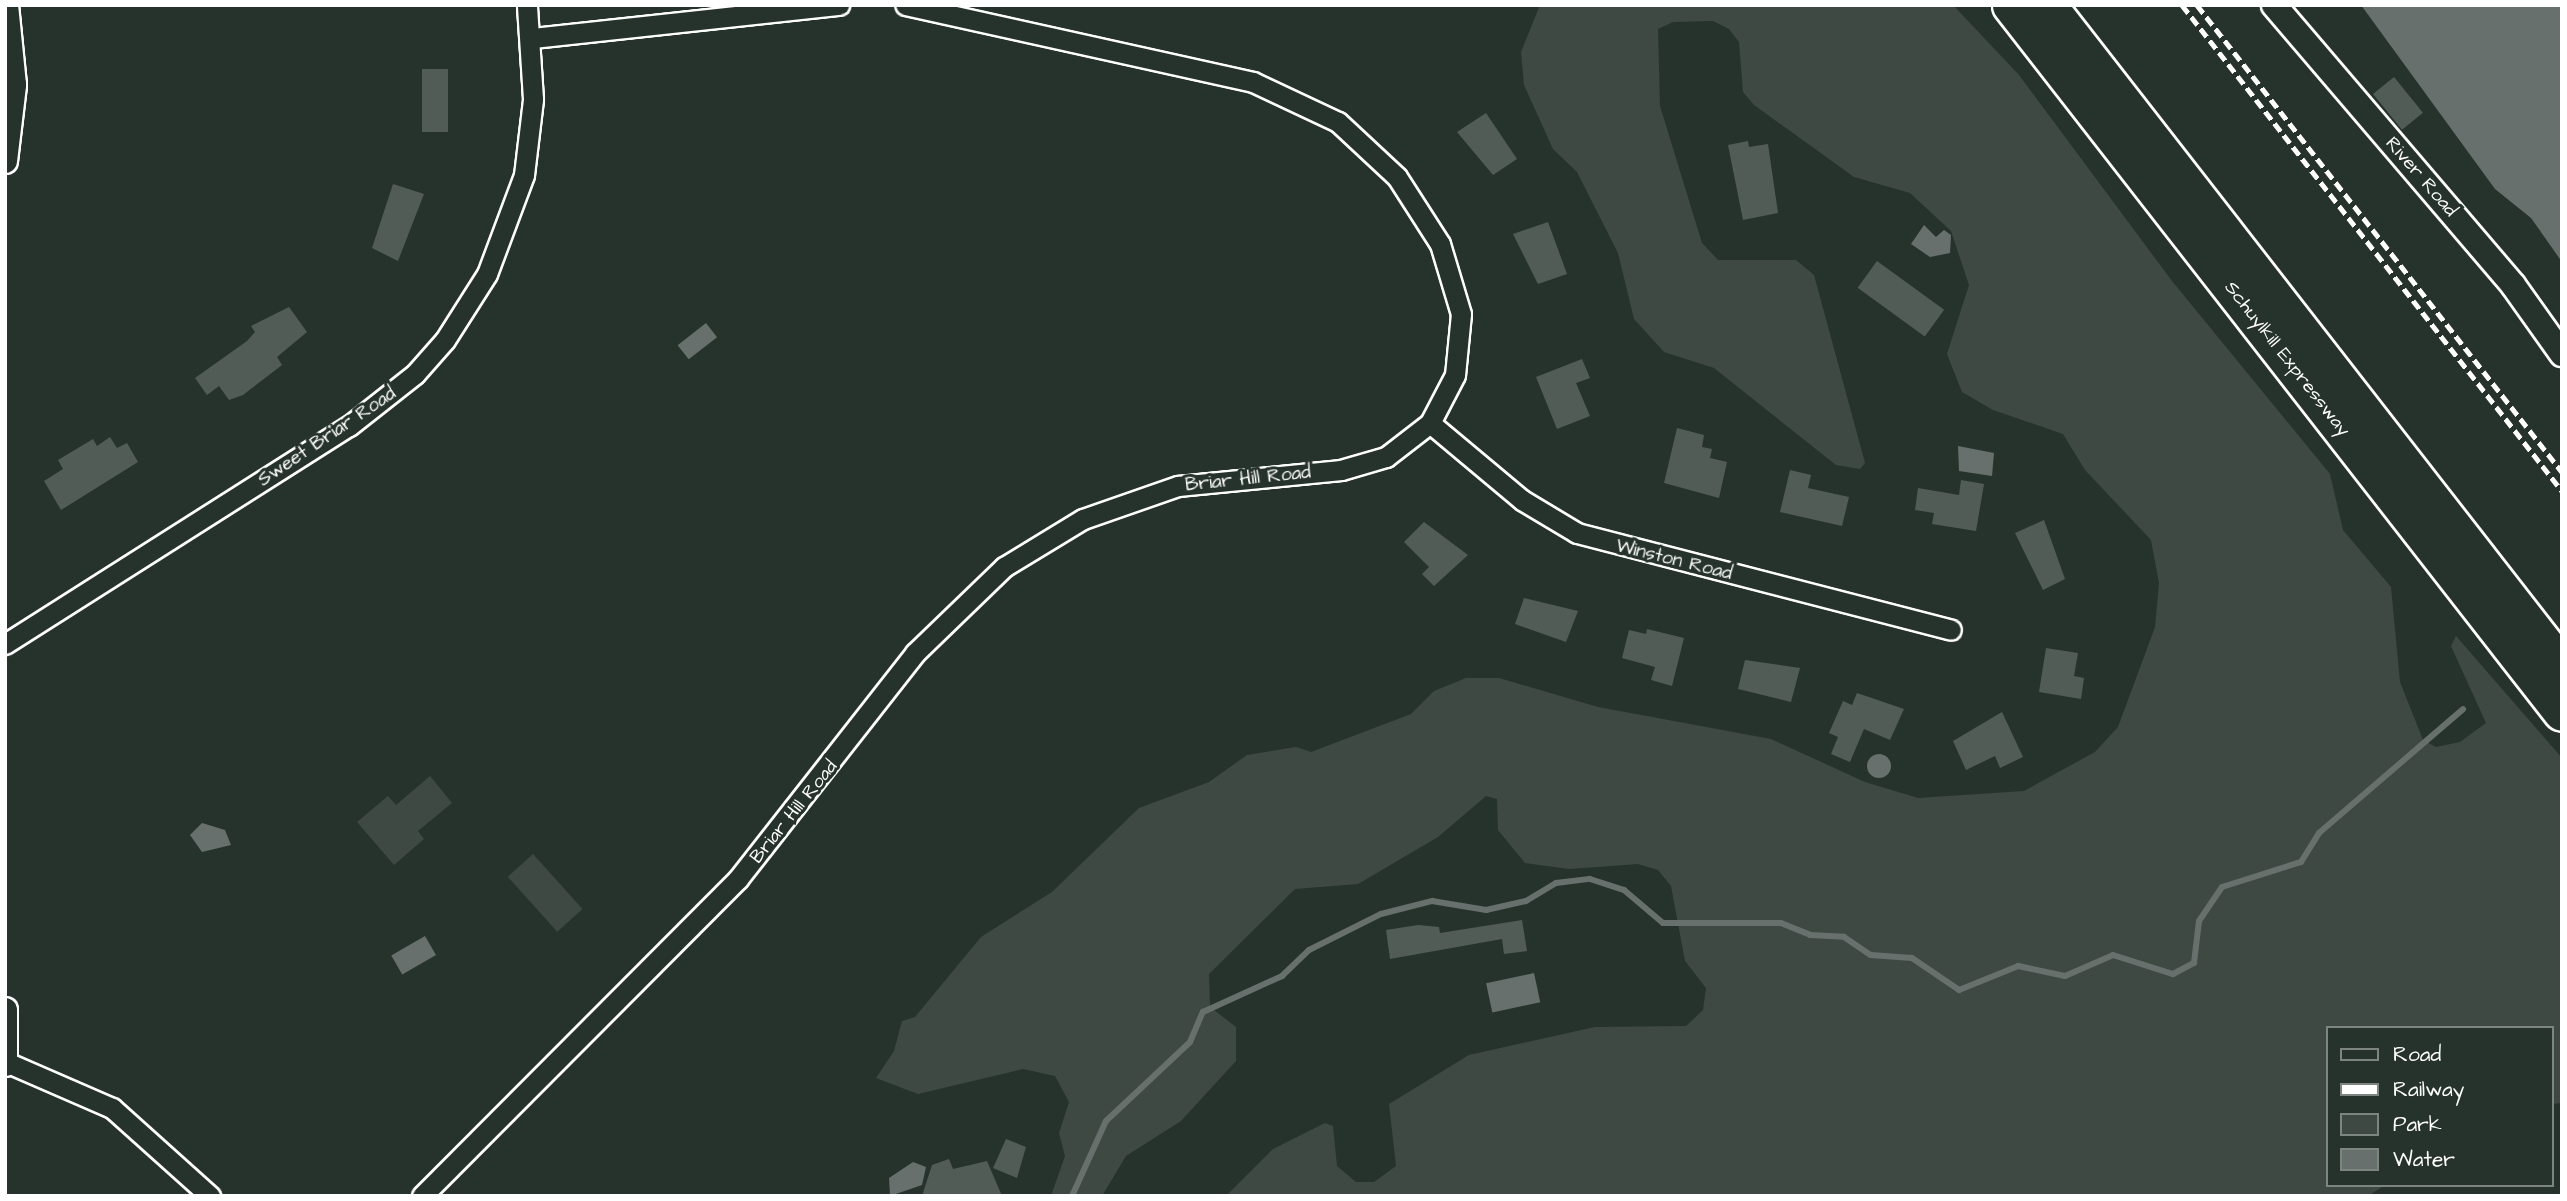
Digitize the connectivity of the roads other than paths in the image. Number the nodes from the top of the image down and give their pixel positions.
1 (6, 5) edge
2 (527, 5) edge
3 (839, 5) edge
4 (905, 5) edge
5 (2011, 5) edge
6 (2047, 5) edge
7 (2274, 5) edge
8 (533, 38) junction
9 (5, 161) edge
10 (2562, 354) edge
11 (1430, 422) junction
12 (1951, 630) dead end
13 (5, 644) edge
14 (2562, 667) edge
15 (2562, 712) edge
16 (5, 1010) edge
17 (5, 1063) edge
18 (210, 1196) edge
19 (422, 1196) edge

1 - 9 street
2 - 8 street, Sweet Briar Road
3 - 8 street
4 - 11 street, Briar Hill Road
5 - 15 highway, Schuylkill Expressway
6 - 14 highway, Schuylkill Expressway
7 - 10 street, River Road
8 - 13 street, Sweet Briar Road
11 - 12 street, Winston Road
11 - 19 street, Briar Hill Road
16 - 17 street
17 - 18 street

